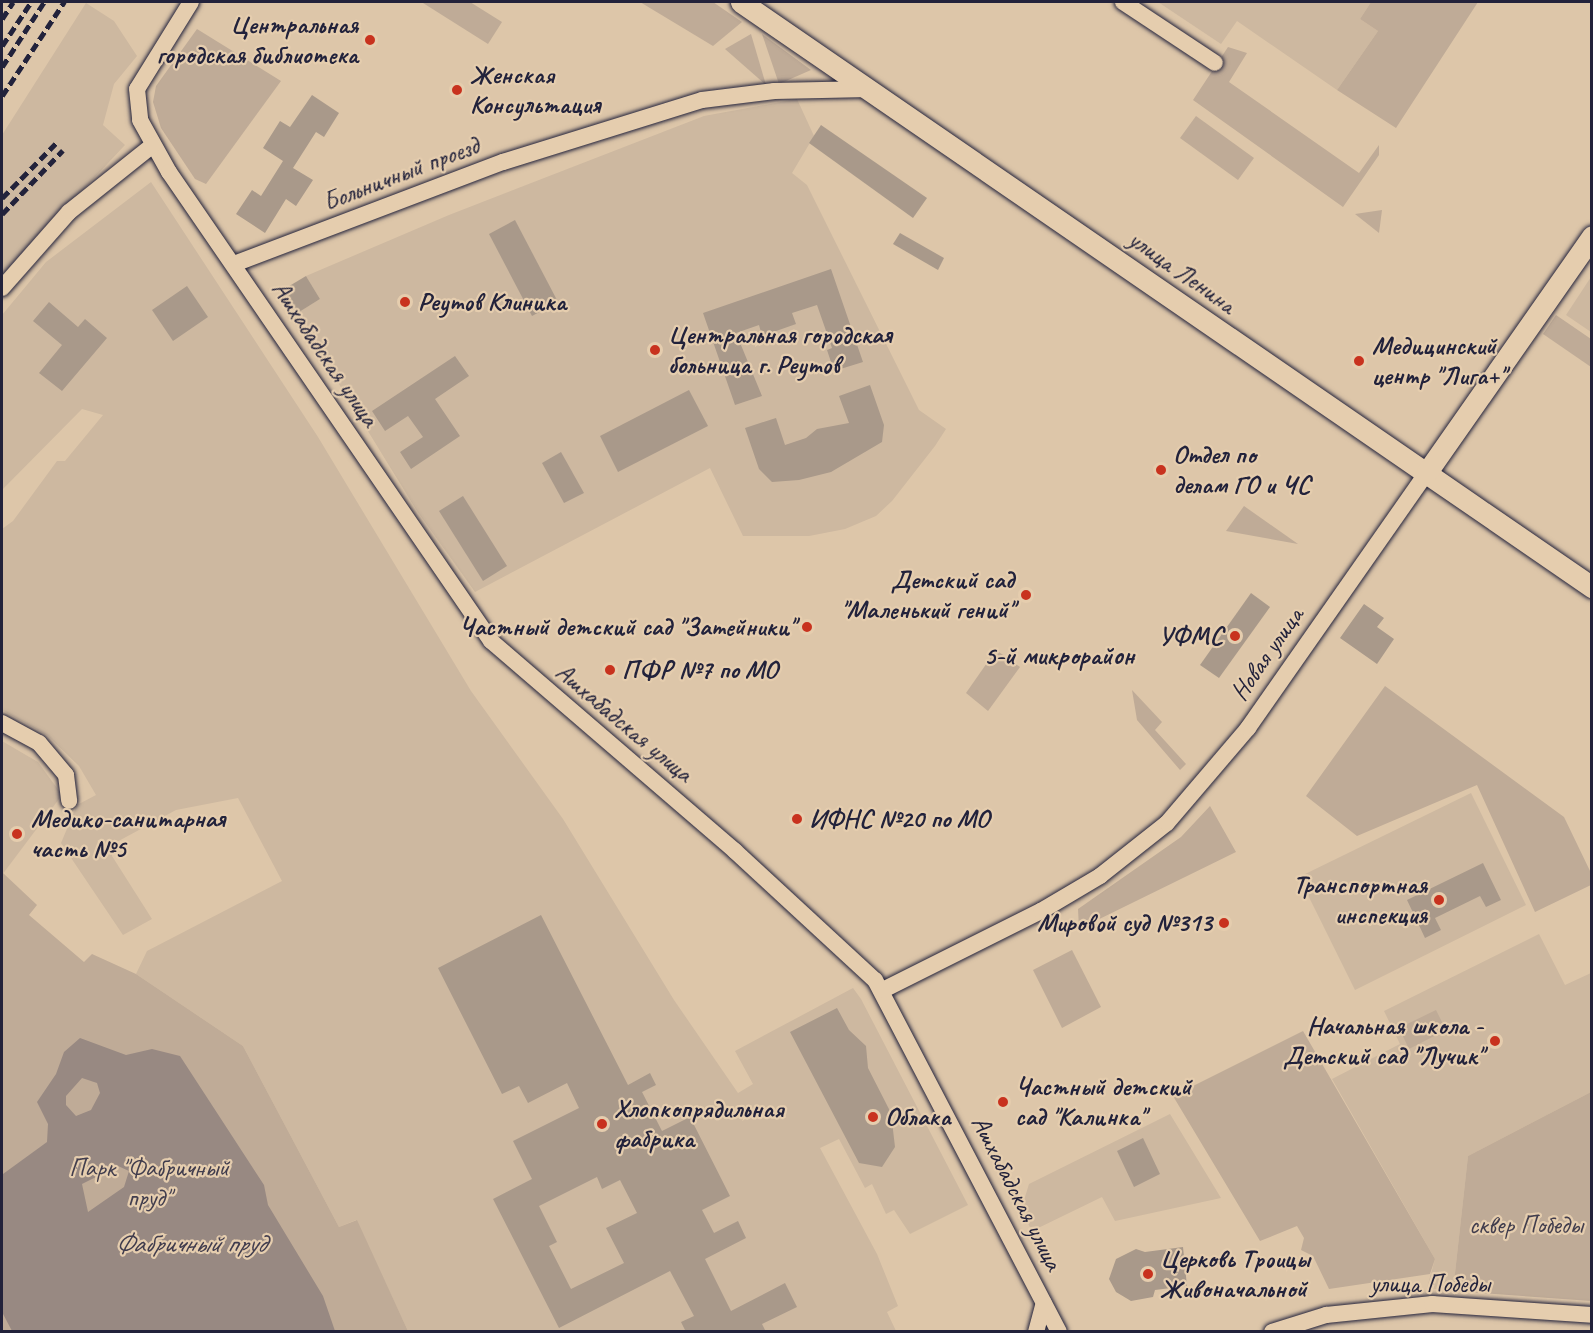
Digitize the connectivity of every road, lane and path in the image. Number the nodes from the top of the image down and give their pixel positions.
1 (192, 2) edge
2 (741, 2) edge
3 (1123, 2) edge
4 (1215, 63) dead end
5 (870, 89) junction
6 (153, 145) junction
7 (1592, 236) edge
8 (234, 264) junction
9 (2, 288) edge
10 (1427, 472) junction
11 (1592, 587) edge
12 (2, 723) edge
13 (69, 801) dead end
14 (883, 990) junction
15 (1044, 1303) junction
16 (1592, 1315) edge
17 (1036, 1332) edge
18 (1059, 1332) edge
19 (1272, 1332) edge

1 - 6 street, Ашхабадская улица
2 - 5 street, улица Ленина
3 - 4 street
5 - 8 street, Больничный проезд
5 - 10 street, улица Ленина
6 - 8 street, Ашхабадская улица
6 - 9 street
7 - 10 street, Новая улица
8 - 14 street, Ашхабадская улица
10 - 11 street, улица Ленина
10 - 14 street, Новая улица
12 - 13 street
14 - 15 street, Ашхабадская улица
15 - 17 street
15 - 18 street, Ашхабадская улица
16 - 19 street, улица Победы

